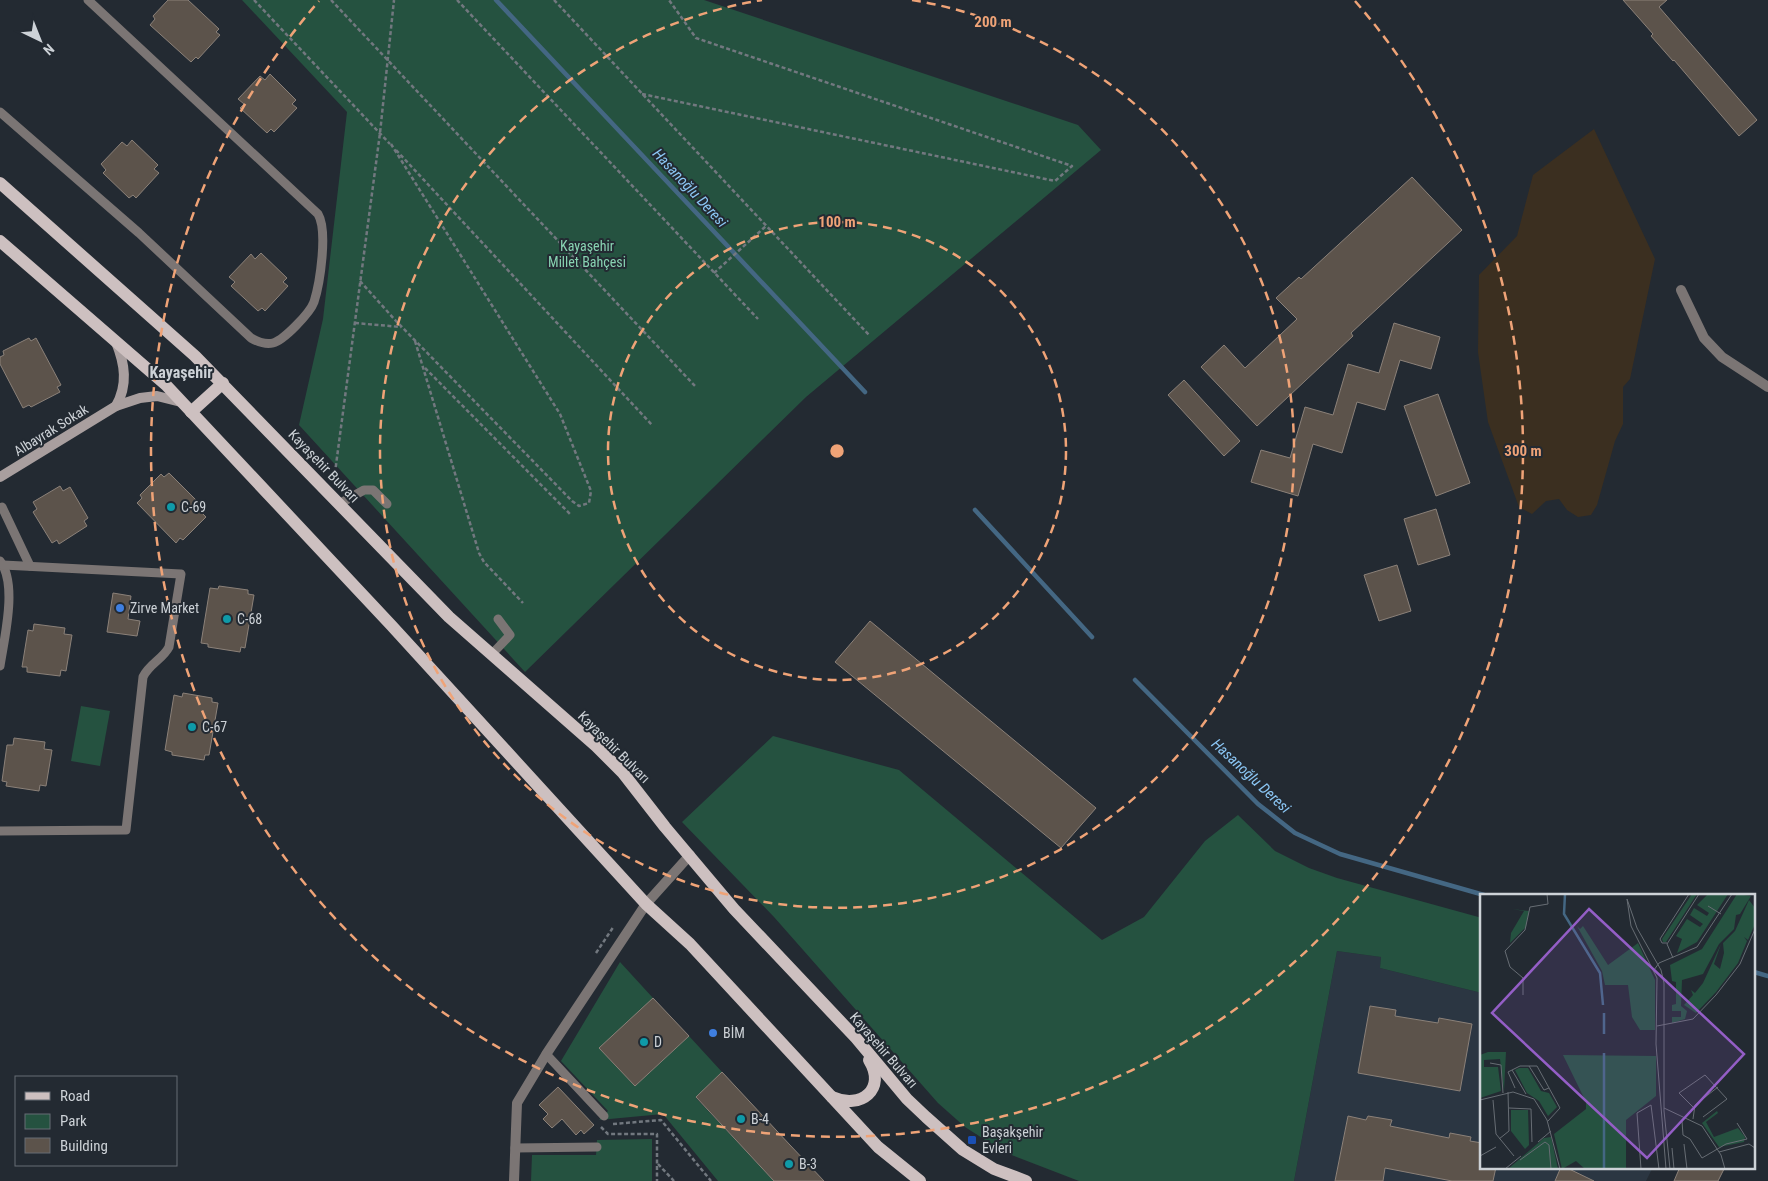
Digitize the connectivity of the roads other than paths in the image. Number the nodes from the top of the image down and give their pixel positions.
1 (88, 0) edge
2 (0, 112) edge
3 (0, 183) edge
4 (0, 241) edge
5 (1681, 290) dead end
6 (115, 340) junction
7 (223, 383) junction
8 (1768, 387) edge
9 (181, 402) junction
10 (116, 406) junction
11 (191, 412) junction
12 (0, 477) edge
13 (336, 500) junction
14 (387, 504) dead end
15 (2, 507) dead end
16 (2, 563) edge
17 (30, 566) junction
18 (498, 619) dead end
19 (2, 639) edge
20 (490, 655) junction
21 (0, 666) edge
22 (0, 831) edge
23 (690, 856) junction
24 (646, 904) junction
25 (856, 1038) junction
26 (546, 1054) junction
27 (828, 1095) junction
28 (604, 1116) dead end
29 (515, 1148) junction
30 (596, 1148) dead end
31 (514, 1181) edge
32 (920, 1181) edge
33 (1026, 1181) edge

1 - 2 lane
3 - 7 main road, Kayaşehir Bulvarı
4 - 6 main road
5 - 8 street
6 - 9 main road
6 - 10 street
7 - 11 main road
7 - 13 main road, Kayaşehir Bulvarı
9 - 10 street, Albayrak Sokak
9 - 11 main road
10 - 12 street, Albayrak Sokak
11 - 24 main road
13 - 14 lane
13 - 20 main road, Kayaşehir Bulvarı
15 - 17 lane
16 - 17 lane
16 - 19 lane
17 - 22 lane
18 - 20 lane
19 - 21 lane
20 - 23 main road, Kayaşehir Bulvarı
23 - 24 street
23 - 25 main road, Kayaşehir Bulvarı
24 - 26 street
24 - 27 main road
25 - 27 main road
25 - 33 main road, Kayaşehir Bulvarı
26 - 28 lane
26 - 29 street
27 - 32 main road
29 - 30 lane
29 - 31 street

